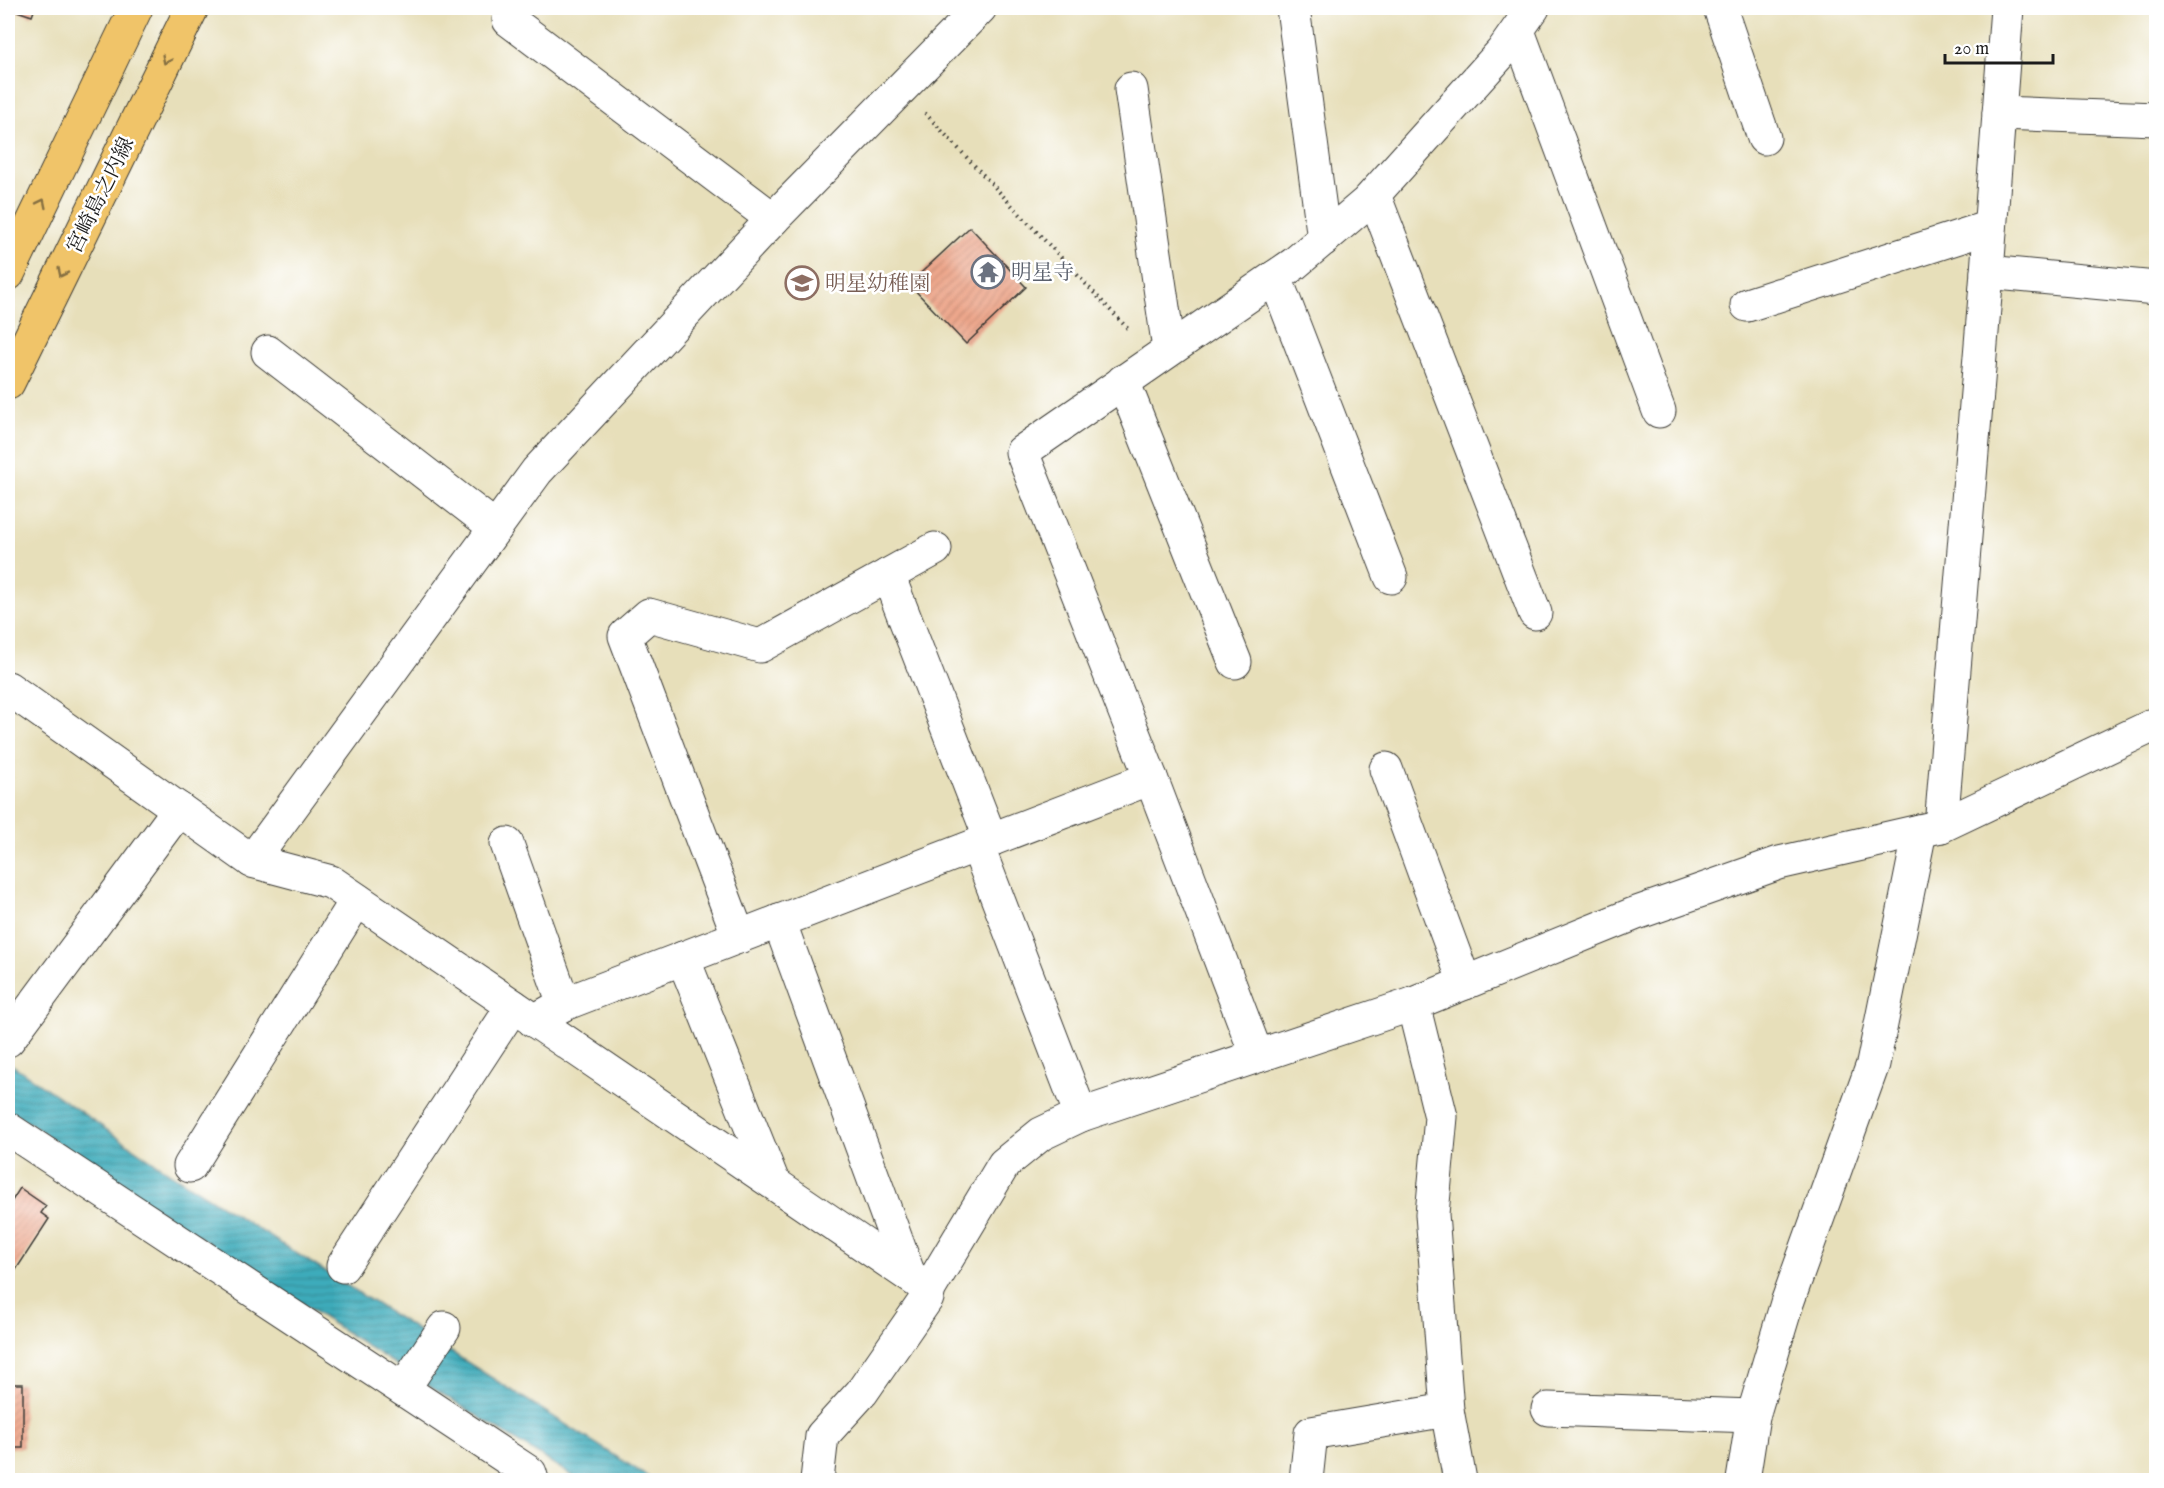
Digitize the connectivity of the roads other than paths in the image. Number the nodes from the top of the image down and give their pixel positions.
1 (136, 8) edge
2 (192, 8) edge
3 (1293, 8) edge
4 (1720, 8) edge
5 (2007, 8) edge
6 (977, 9) edge
7 (1526, 19) edge
8 (509, 20) dead end
9 (1131, 89) dead end
10 (1999, 112) junction
11 (2157, 119) edge
12 (1764, 138) dead end
13 (1374, 195) junction
14 (773, 219) junction
15 (1990, 227) junction
16 (1324, 239) junction
17 (1987, 272) junction
18 (8, 274) edge
19 (1275, 277) junction
20 (2157, 288) edge
21 (1747, 305) dead end
22 (268, 352) dead end
23 (1162, 354) junction
24 (1123, 381) junction
25 (8, 383) edge
26 (1659, 411) dead end
27 (496, 528) junction
28 (935, 549) dead end
29 (888, 575) junction
30 (1391, 577) dead end
31 (1535, 613) dead end
32 (1235, 662) dead end
33 (8, 688) edge
34 (2157, 724) edge
35 (1386, 770) dead end
36 (1151, 778) junction
37 (179, 809) junction
38 (1930, 829) junction
39 (984, 843) junction
40 (507, 844) dead end
41 (252, 861) junction
42 (357, 900) junction
43 (778, 921) junction
44 (739, 937) junction
45 (683, 958) junction
46 (1465, 983) junction
47 (564, 1004) junction
48 (1413, 1004) junction
49 (524, 1013) junction
50 (8, 1040) edge
51 (1257, 1056) junction
52 (1081, 1115) junction
53 (8, 1129) edge
54 (190, 1166) dead end
55 (773, 1182) junction
56 (343, 1266) dead end
57 (919, 1282) junction
58 (444, 1328) dead end
59 (403, 1389) junction
60 (1548, 1409) dead end
61 (1447, 1410) junction
62 (1753, 1416) junction
63 (532, 1480) edge
64 (817, 1480) edge
65 (1306, 1480) edge
66 (1460, 1480) edge
67 (1743, 1480) edge

18 -> 1 main road
2 -> 25 main road, 宮崎島之内線
3 - 16 street
4 - 12 street
5 - 10 street
6 - 14 street
7 - 13 street
7 - 26 street
8 - 14 street
9 - 23 street
10 - 11 street
10 - 15 street
13 - 16 street
13 - 31 street
14 - 27 street
15 - 17 street
15 - 21 street
16 - 19 street
17 - 20 street
17 - 38 street
19 - 23 street
19 - 30 street
22 - 27 street
23 - 24 street
24 - 32 street
24 - 36 street
27 - 41 street
28 - 29 street
29 - 39 street
29 - 44 street
33 - 37 street
34 - 38 street
35 - 46 street
36 - 39 street
36 - 51 street
37 - 41 street
37 - 50 street
38 - 46 street
38 - 62 street
39 - 43 street
39 - 52 street
40 - 47 street
41 - 42 street
42 - 49 street
42 - 54 street
43 - 44 street
43 - 57 street
44 - 45 street
45 - 47 street
45 - 55 street
46 - 48 street
47 - 49 street
48 - 51 street
48 - 61 street
49 - 55 street
49 - 56 street
51 - 52 street
52 - 57 street
53 - 59 street
55 - 57 street
57 - 64 street
58 - 59 street
59 - 63 street
60 - 62 street
61 - 65 street
61 - 66 street
62 - 67 street

